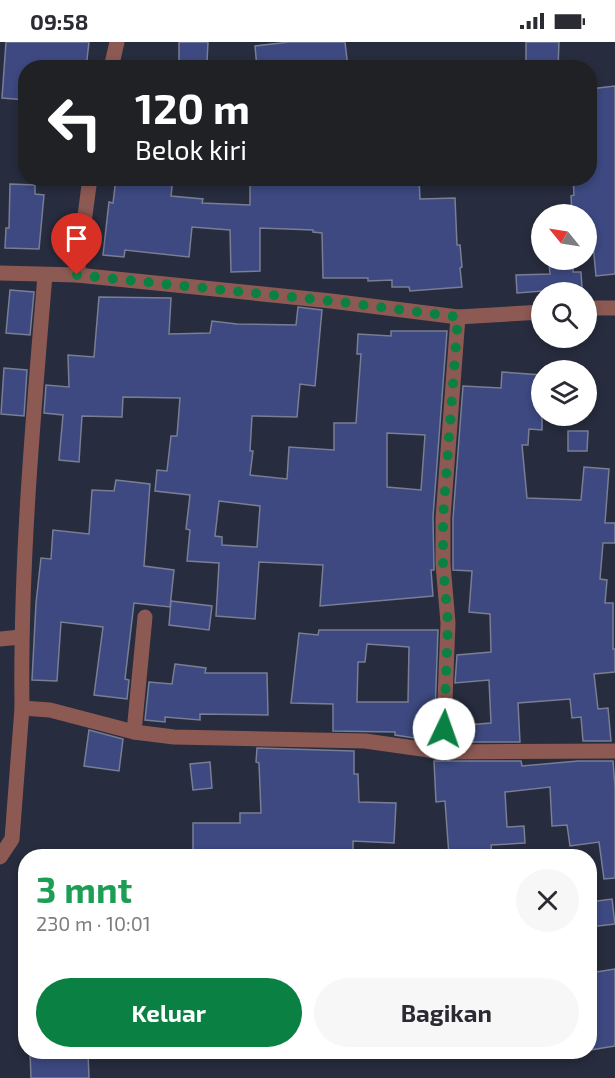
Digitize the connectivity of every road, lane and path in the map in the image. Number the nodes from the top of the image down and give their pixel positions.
1 (117, 42) edge
2 (113, 60) edge
3 (89, 186) edge
4 (0, 273) edge
5 (45, 275) junction
6 (77, 275) junction
7 (597, 308) edge
8 (615, 308) edge
9 (531, 313) edge
10 (458, 317) junction
11 (145, 616) dead end
12 (21, 638) junction
13 (0, 639) edge
14 (22, 708) junction
15 (134, 732) junction
16 (615, 751) edge
17 (443, 752) junction
18 (0, 857) edge

1 - 2 street
3 - 6 street
4 - 5 street
5 - 6 street
5 - 12 street
6 - 10 street
7 - 8 street
9 - 10 street
10 - 17 street
11 - 15 street
12 - 13 street
12 - 14 street
14 - 15 street
14 - 18 street
15 - 17 street
16 - 17 street

